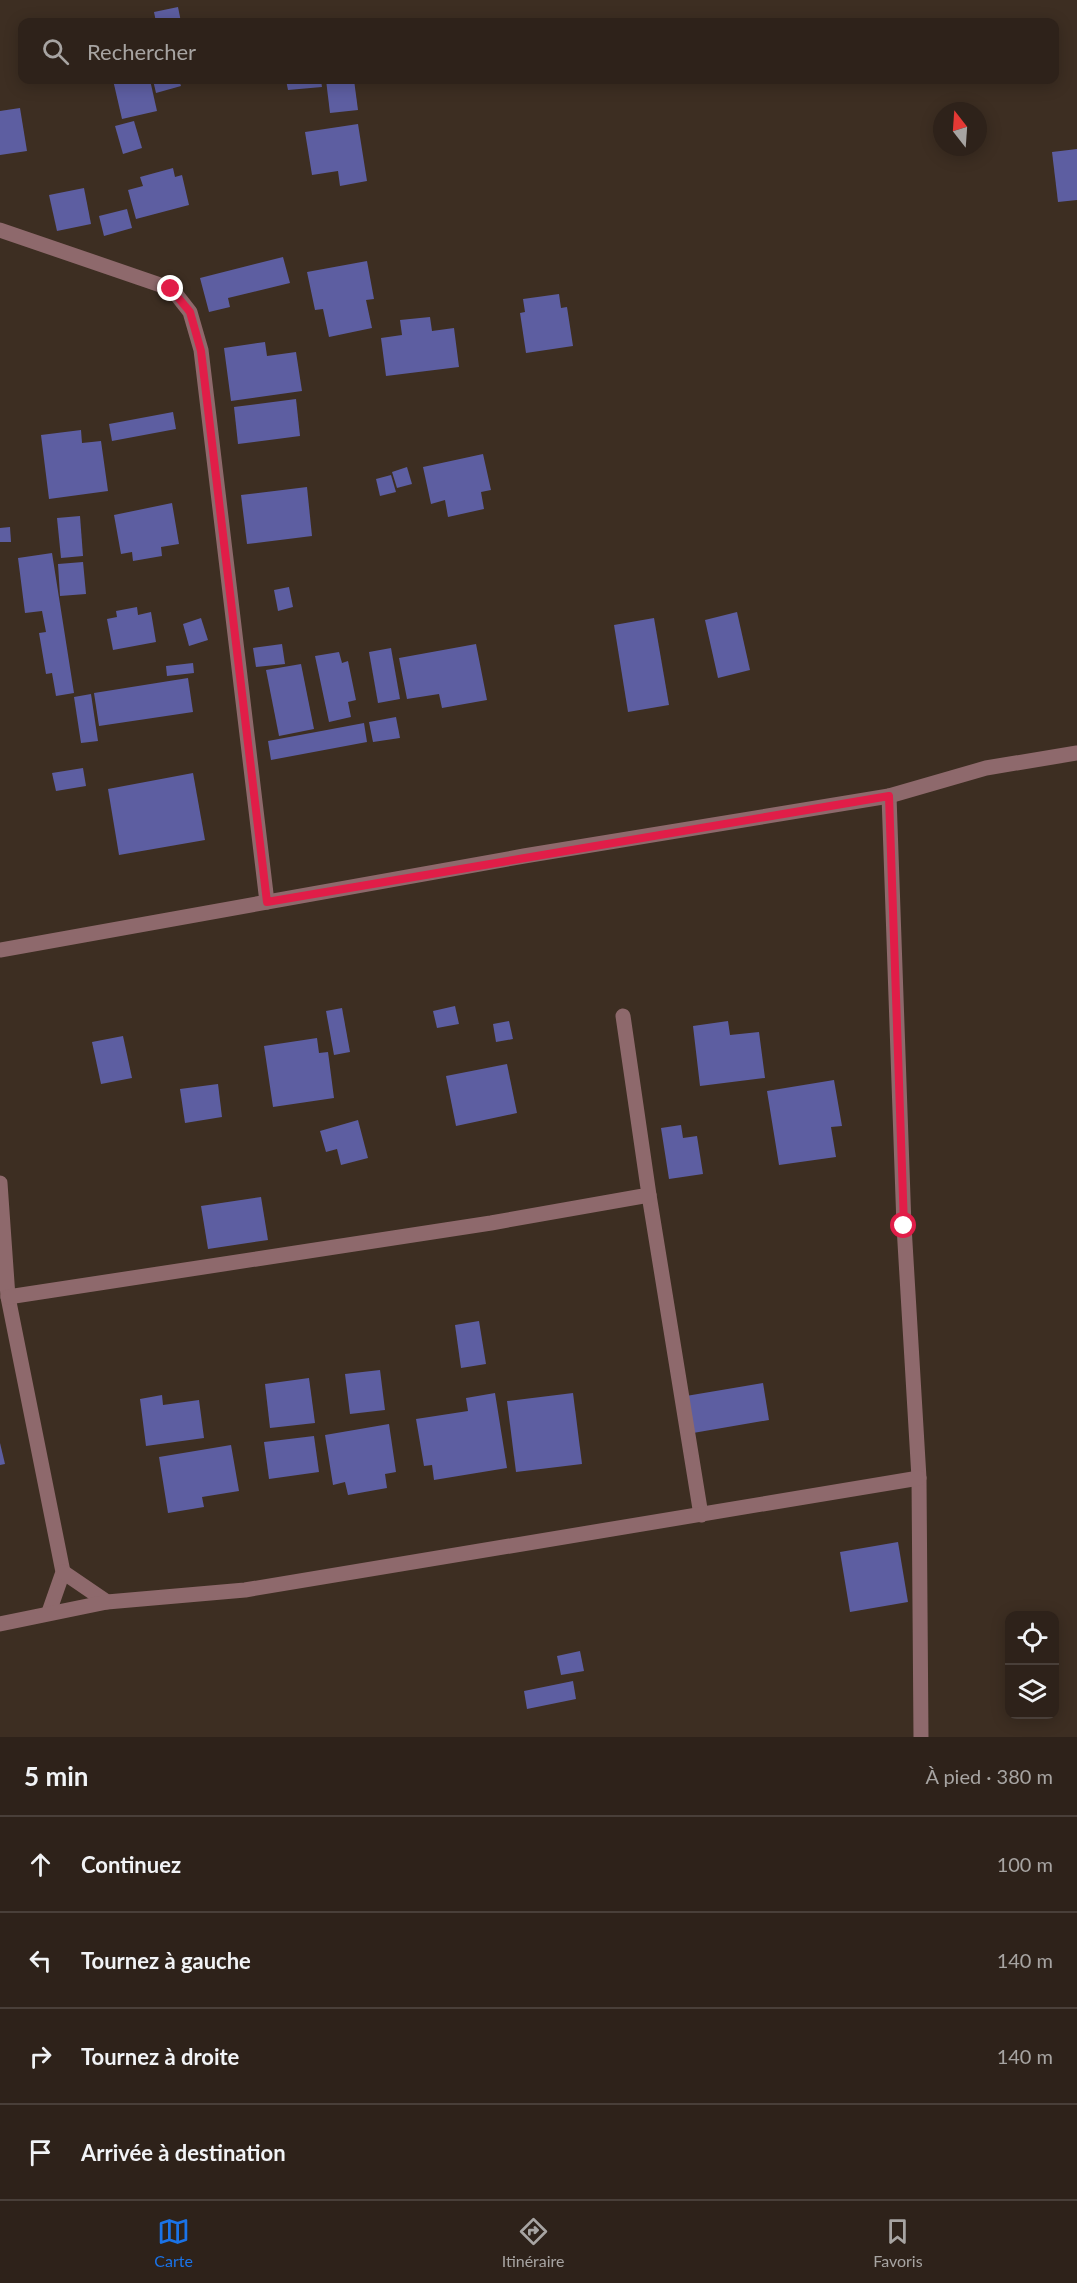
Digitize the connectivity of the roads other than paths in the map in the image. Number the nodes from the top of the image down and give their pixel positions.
1 (0, 230) edge
2 (1077, 753) edge
3 (889, 796) junction
4 (267, 902) junction
5 (0, 950) edge
6 (622, 1016) dead end
7 (0, 1183) edge
8 (649, 1195) junction
9 (8, 1297) junction
10 (919, 1478) junction
11 (701, 1515) junction
12 (63, 1572) junction
13 (107, 1602) junction
14 (49, 1612) junction
15 (0, 1624) edge
16 (921, 1737) edge

1 - 4 street
2 - 3 street
3 - 4 street
3 - 10 street
4 - 5 street
6 - 8 street
7 - 9 street
8 - 9 street
8 - 11 street
9 - 12 street
10 - 11 street
10 - 16 street
11 - 13 street
12 - 13 street
12 - 14 street
13 - 14 street
14 - 15 street

